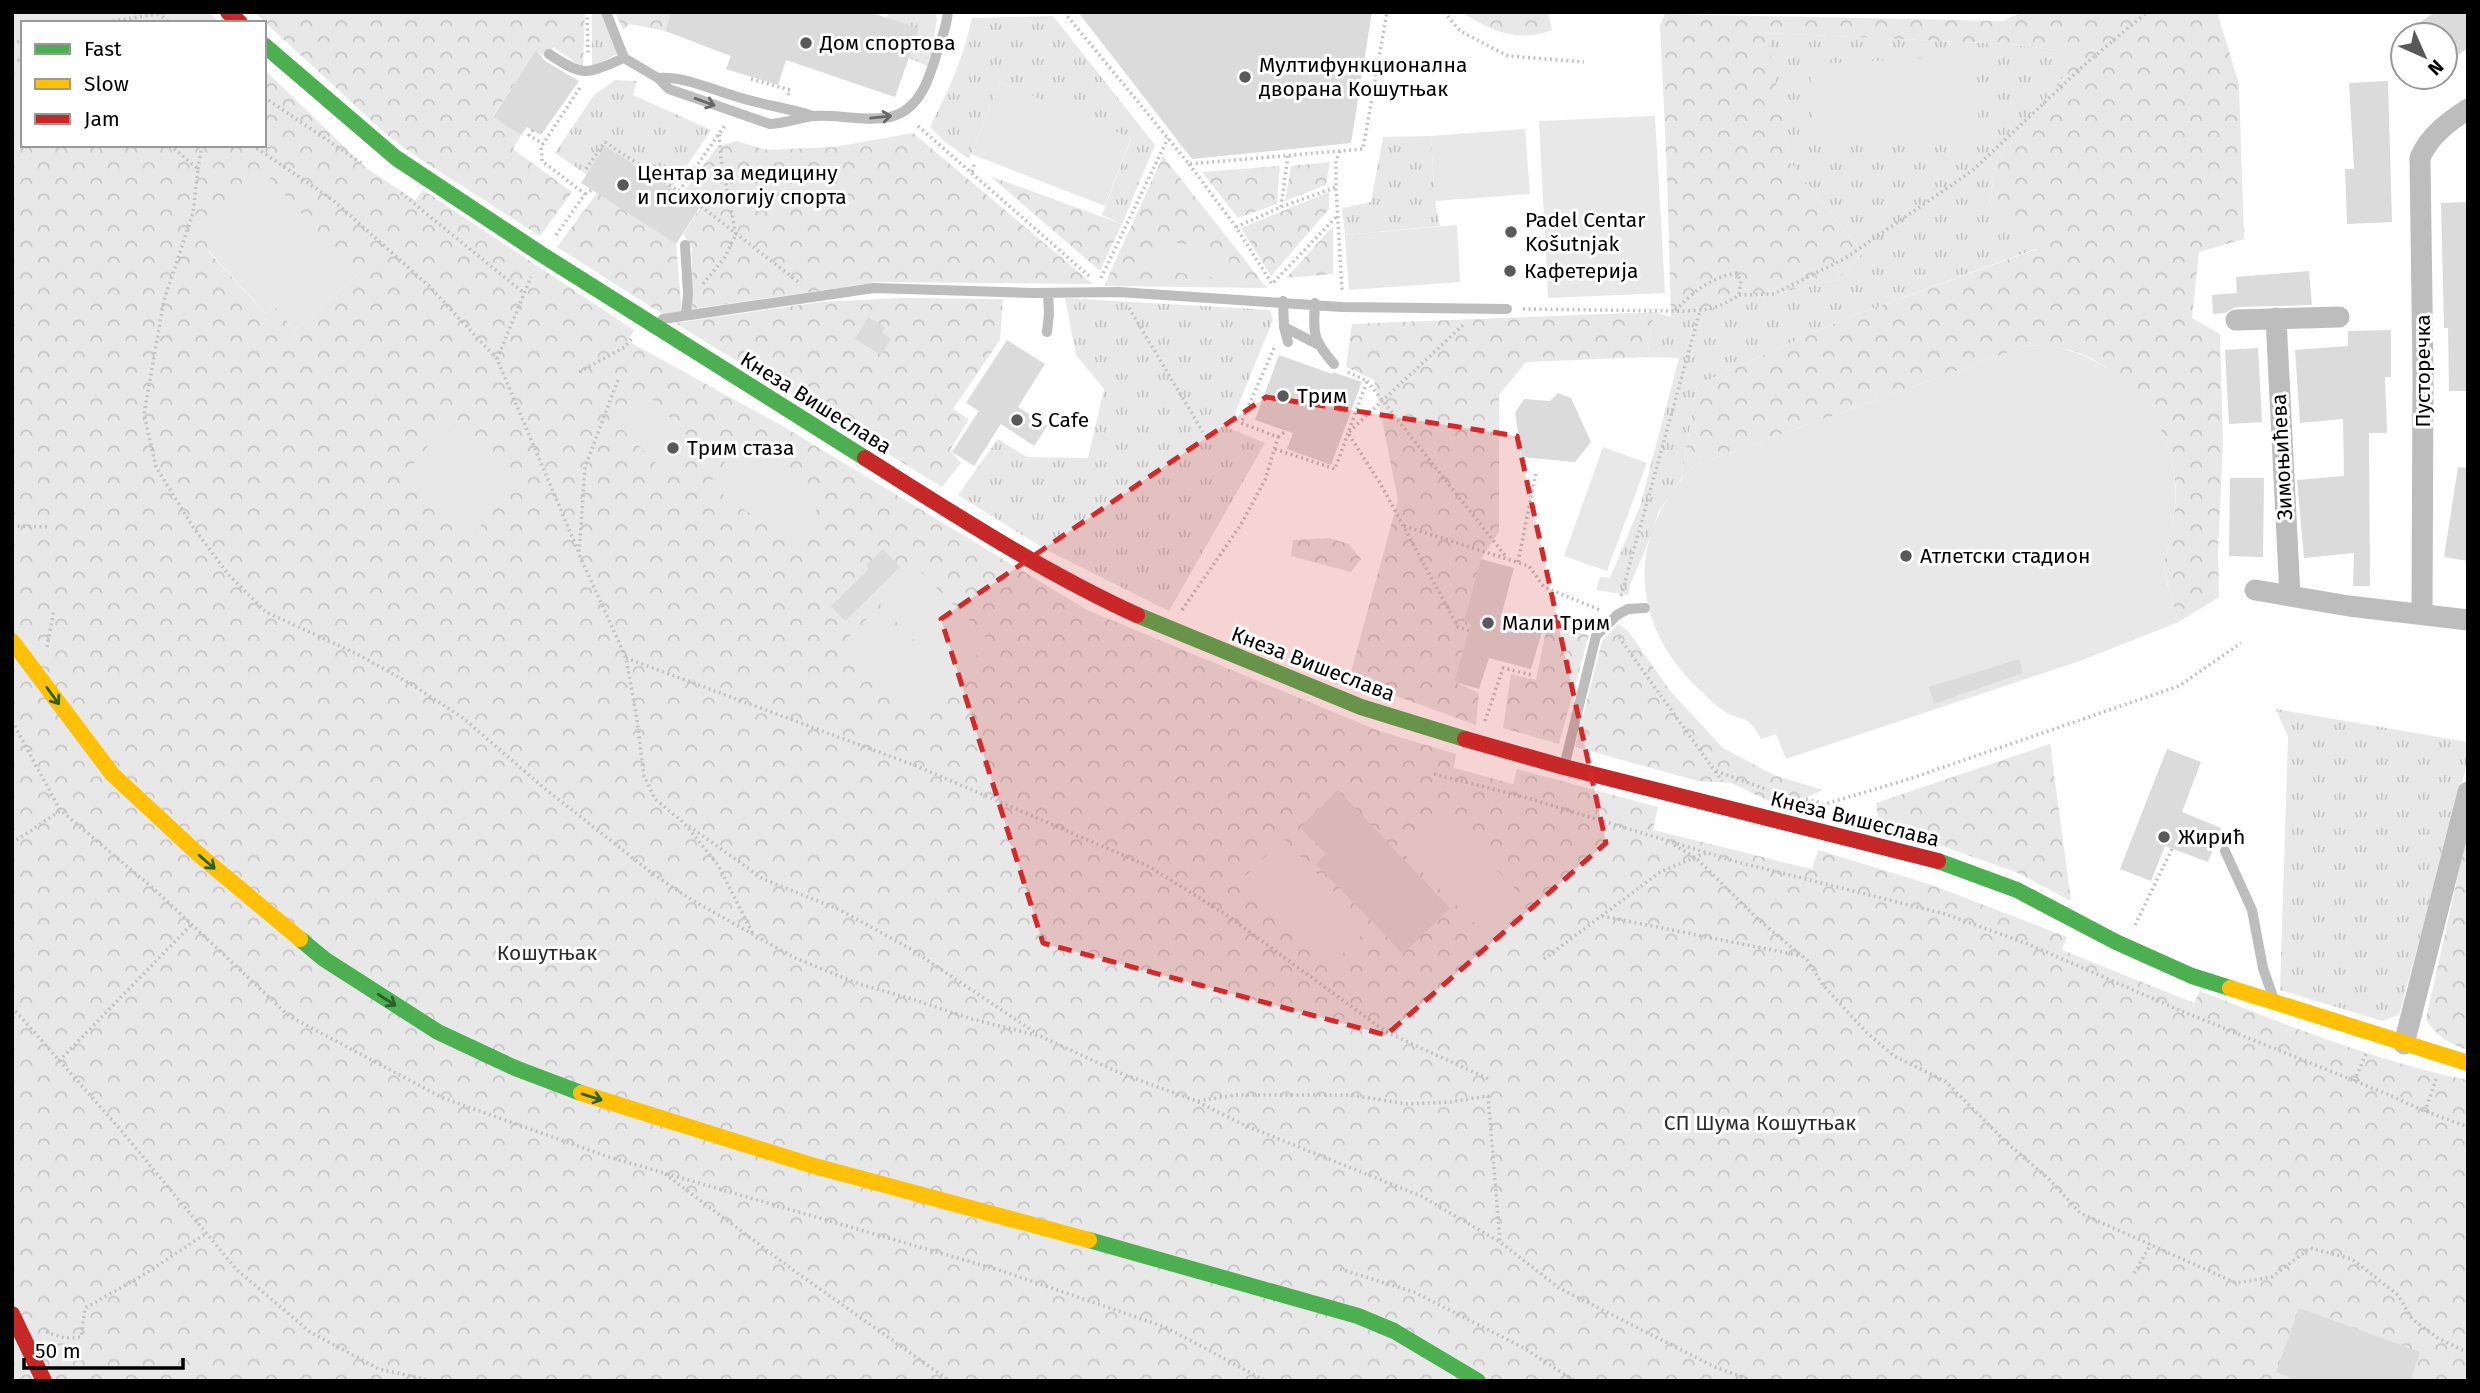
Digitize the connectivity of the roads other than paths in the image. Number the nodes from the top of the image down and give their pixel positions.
1 (606, 12) edge
2 (948, 12) edge
3 (266, 47) edge
4 (549, 54) dead end
5 (624, 58) junction
6 (658, 78) junction
7 (2468, 109) edge
8 (813, 116) junction
9 (685, 245) dead end
10 (1048, 293) junction
11 (1283, 301) junction
12 (1315, 303) junction
13 (1507, 309) road end
14 (686, 315) junction
15 (2339, 317) dead end
16 (2276, 318) junction
17 (2236, 320) dead end
18 (656, 326) junction
19 (1284, 327) junction
20 (1047, 332) dead end
21 (1287, 342) dead end
22 (1317, 344) junction
23 (1334, 364) road end
24 (2255, 590) dead end
25 (2290, 596) junction
26 (1646, 608) dead end
27 (2422, 614) junction
28 (2468, 620) edge
29 (12, 641) edge
30 (1564, 766) junction
31 (2468, 792) edge
32 (2225, 851) dead end
33 (2275, 1003) junction
34 (2404, 1044) junction
35 (2468, 1063) edge
36 (12, 1314) edge
37 (44, 1381) edge
38 (1478, 1381) edge

1 - 5 lane
8 -> 2 lane
3 - 18 street, Кнеза Вишеслава
4 - 5 lane
5 - 6 lane
6 - 8 lane
6 -> 8 lane
7 - 27 street, Пусторечка
9 - 14 lane
10 - 11 lane
10 - 14 lane
10 - 20 lane
11 - 12 lane
11 - 19 lane
12 - 13 lane
12 - 22 lane
14 - 18 lane
15 - 16 street
16 - 17 street
16 - 25 street, Зимоњићева
18 - 30 street, Кнеза Вишеслава
19 - 21 lane
19 - 22 lane
22 - 23 lane
24 - 25 street
25 - 27 street
26 - 30 lane
27 - 28 street
29 -> 38 street
30 - 33 street, Кнеза Вишеслава
31 - 34 street
32 - 33 lane
33 - 34 street, Кнеза Вишеслава
34 - 35 street, Кнеза Вишеслава
36 - 37 street

